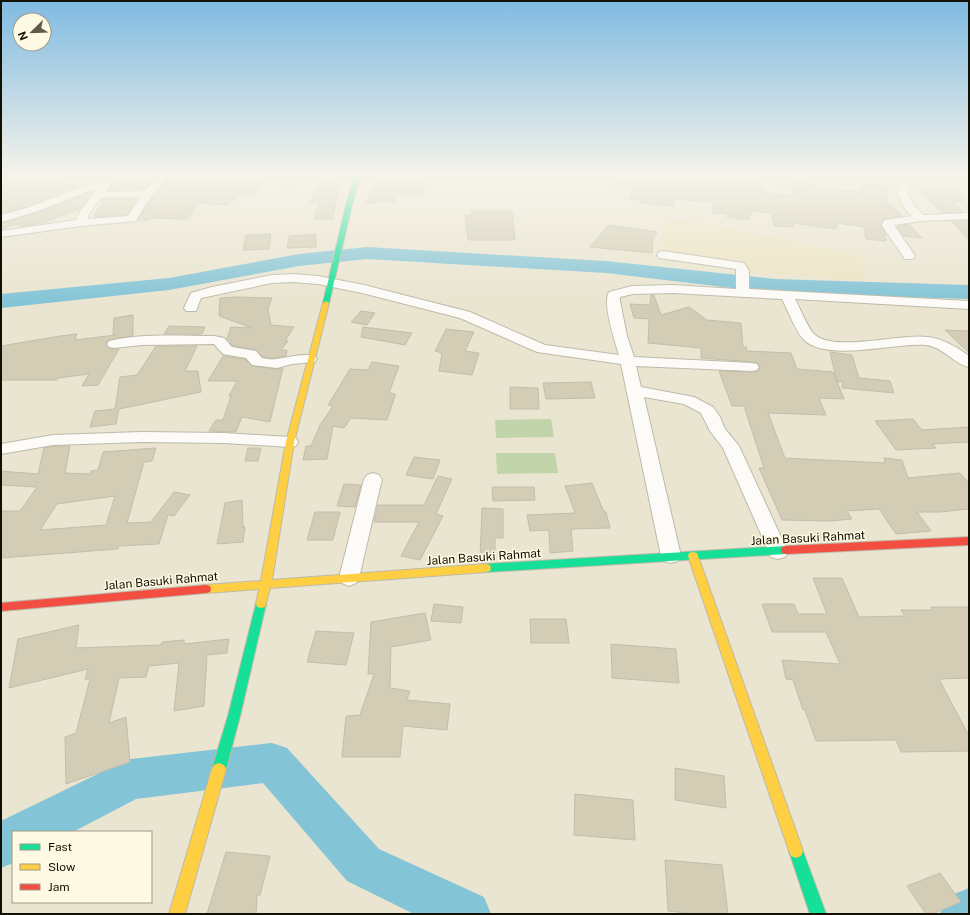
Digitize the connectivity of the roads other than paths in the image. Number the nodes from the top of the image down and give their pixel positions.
1 (83, 217) edge
2 (133, 217) edge
3 (346, 217) edge
4 (952, 217) edge
5 (921, 218) joint
6 (81, 223) junction
7 (1, 234) edge
8 (663, 255) dead end
9 (909, 256) dead end
10 (330, 282) junction
11 (742, 289) junction
12 (786, 295) junction
13 (969, 305) edge
14 (191, 308) dead end
15 (114, 344) dead end
16 (310, 359) junction
17 (628, 361) junction
18 (969, 363) edge
19 (752, 367) dead end
20 (635, 391) junction
21 (290, 442) junction
22 (1, 450) edge
23 (374, 479) dead end
24 (969, 541) edge
25 (778, 552) junction
26 (671, 556) junction
27 (693, 556) junction
28 (349, 578) junction
29 (266, 584) junction
30 (1, 607) edge
31 (818, 912) edge
32 (177, 914) edge

1 - 6 street
2 - 6 street
3 - 10 street
4 - 5 street
5 - 9 street
6 - 7 street
8 - 11 street
10 - 14 street
10 - 16 street
10 - 17 street
11 - 12 street
11 - 17 street
12 - 13 street
12 - 18 street
15 - 16 street
16 - 21 street
17 - 19 street
17 - 20 street
20 - 25 street
20 - 26 street
21 - 22 street
21 - 29 street
23 - 28 street
24 - 25 street, Jalan Basuki Rahmat
25 - 27 street, Jalan Basuki Rahmat
26 - 27 street, Jalan Basuki Rahmat
26 - 28 street, Jalan Basuki Rahmat
27 - 31 street
28 - 29 street, Jalan Basuki Rahmat
29 - 30 street, Jalan Basuki Rahmat
29 - 32 street

